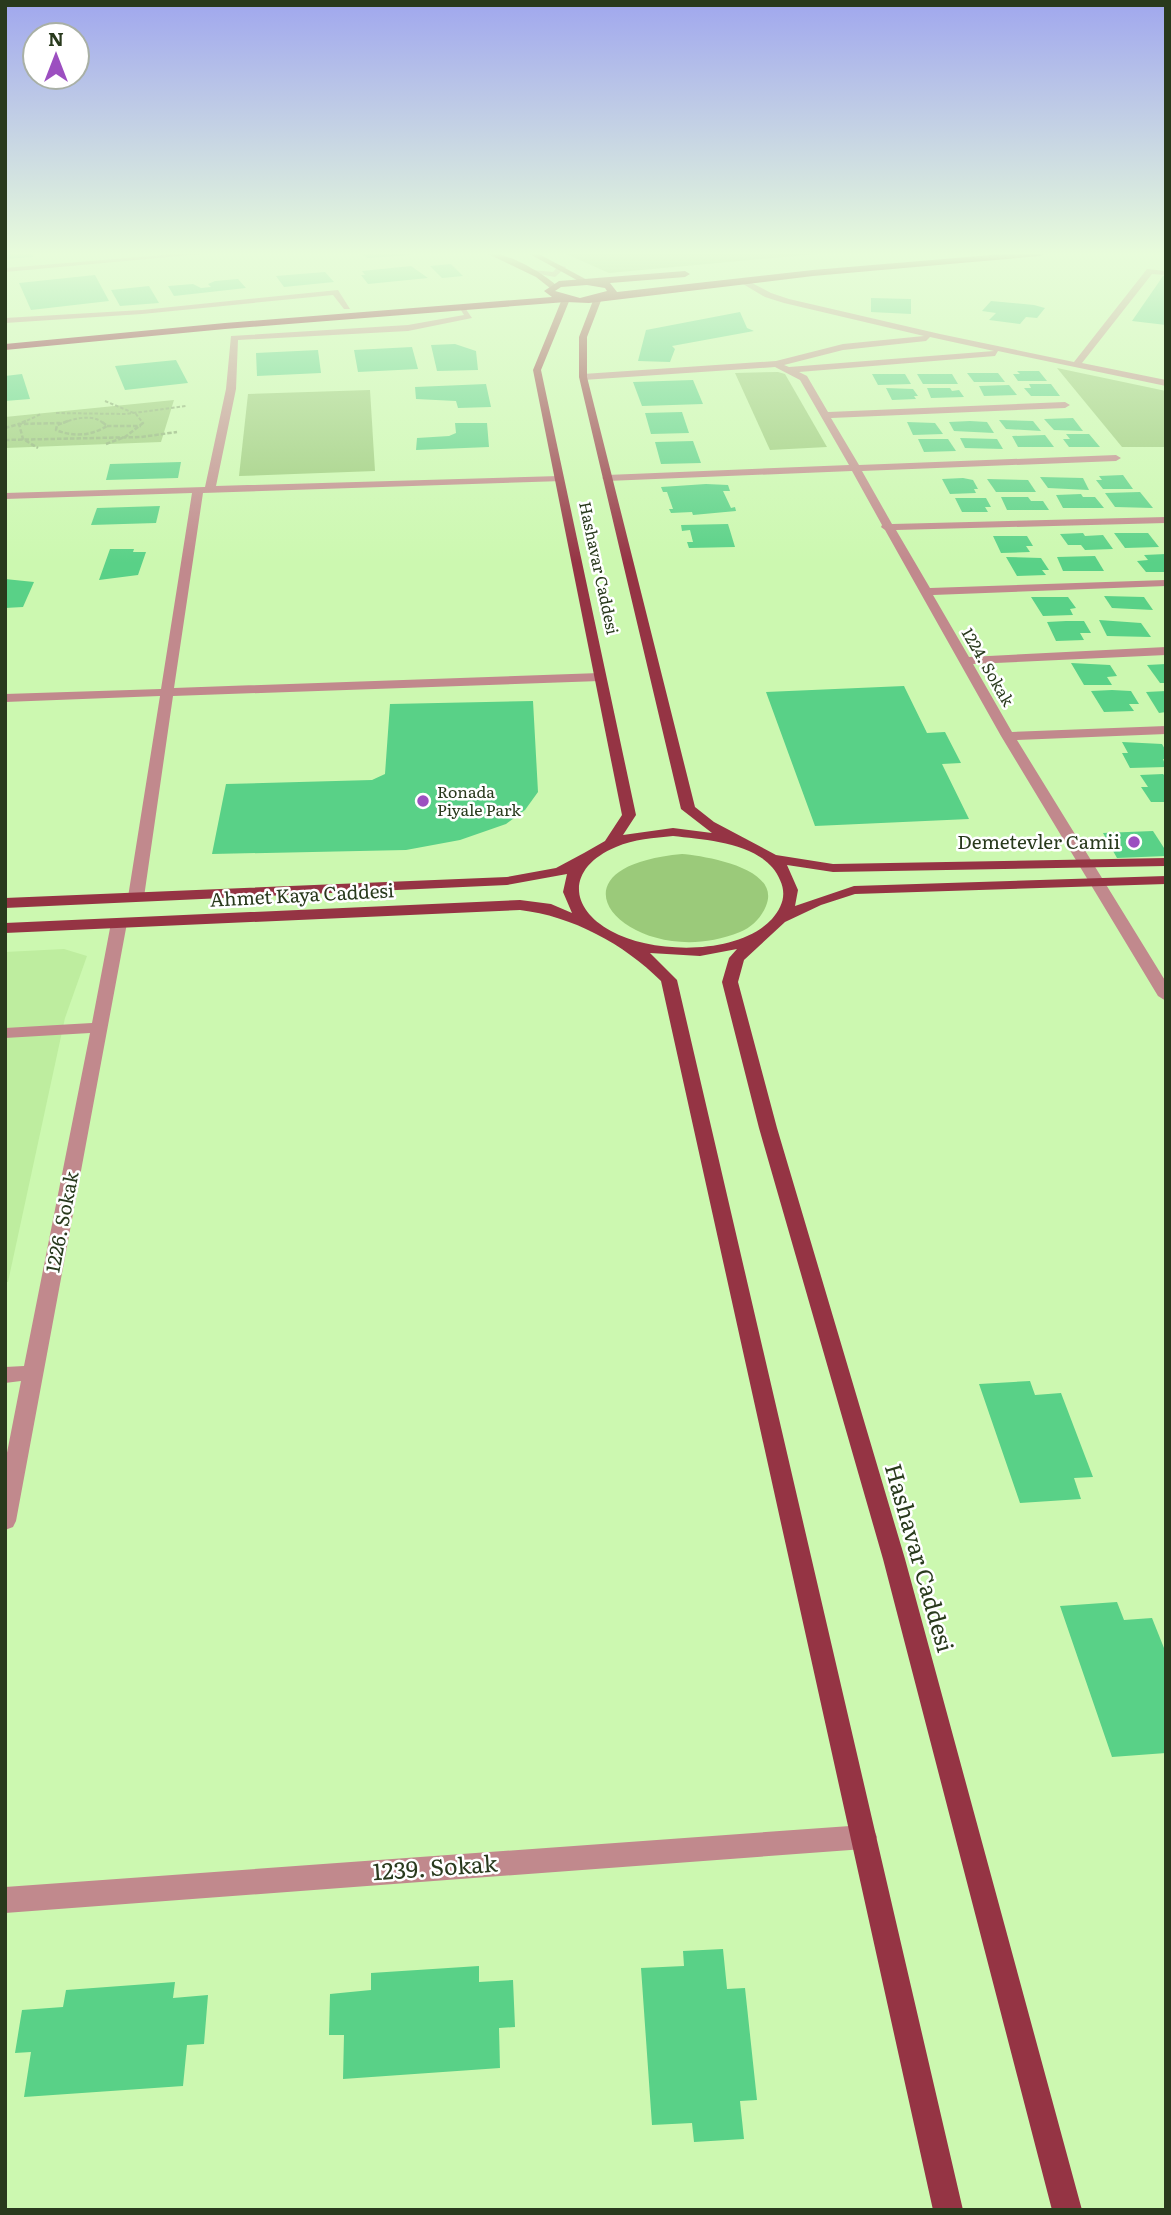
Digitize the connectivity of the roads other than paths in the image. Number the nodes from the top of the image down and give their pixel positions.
1 (233, 356) edge
2 (543, 356) edge
3 (583, 356) edge
4 (814, 356) edge
5 (947, 356) edge
6 (1040, 356) edge
7 (1083, 356) edge
8 (1078, 363) junction
9 (781, 367) junction
10 (583, 377) junction
11 (1166, 383) edge
12 (1065, 405) dead end
13 (825, 415) junction
14 (1116, 458) dead end
15 (854, 469) junction
16 (607, 478) junction
17 (559, 479) junction
18 (204, 489) junction
19 (5, 496) edge
20 (1166, 520) edge
21 (886, 527) junction
22 (1166, 583) edge
23 (925, 592) junction
24 (1166, 651) edge
25 (964, 661) junction
26 (600, 677) junction
27 (165, 692) junction
28 (5, 698) edge
29 (1166, 730) edge
30 (1008, 736) junction
31 (610, 844) junction
32 (743, 844) junction
33 (587, 857) junction
34 (770, 858) junction
35 (1166, 862) edge
36 (1084, 865) junction
37 (1166, 880) edge
38 (1096, 883) junction
39 (136, 897) junction
40 (5, 902) edge
41 (785, 917) junction
42 (119, 923) junction
43 (5, 928) edge
44 (596, 929) junction
45 (764, 934) junction
46 (624, 943) junction
47 (1166, 996) edge
48 (99, 1028) junction
49 (5, 1033) edge
50 (33, 1373) junction
51 (5, 1375) edge
52 (5, 1521) edge
53 (864, 1837) junction
54 (5, 1900) edge
55 (948, 2210) edge
56 (1067, 2210) edge

1 - 18 street
2 - 17 main road, Hashavar Caddesi
3 - 10 main road
4 - 9 street
5 - 9 street
6 - 8 street
7 - 8 street
8 - 11 street
9 - 10 street
9 - 13 street, 1224. Sokak
10 - 16 main road
12 - 13 street
13 - 15 street, 1224. Sokak
14 - 15 street
15 - 16 street
15 - 21 street, 1224. Sokak
16 - 32 main road
17 - 18 street
17 - 26 main road, Hashavar Caddesi
18 - 19 street
18 - 27 street
20 - 21 street
21 - 23 street, 1224. Sokak
22 - 23 street
23 - 25 street, 1224. Sokak
24 - 25 street
25 - 30 street, 1224. Sokak
26 - 27 street
26 - 31 main road, Hashavar Caddesi
27 - 28 street
27 - 39 street
29 - 30 street
30 - 36 street, 1224. Sokak
31 - 32 main road
31 - 33 main road
32 - 34 main road
33 - 39 main road
33 - 44 main road
34 - 36 main road
34 - 41 main road
35 - 36 main road
36 - 38 street, 1224. Sokak
37 - 38 main road
38 - 41 main road
38 - 47 street, 1224. Sokak
39 - 40 main road
41 - 45 main road, Hashavar Caddesi
42 - 43 main road, Ahmet Kaya Caddesi
42 - 44 main road, Ahmet Kaya Caddesi
42 - 48 street, 1226. Sokak
44 - 46 main road, Ahmet Kaya Caddesi
45 - 46 main road
45 - 56 main road, Hashavar Caddesi
46 - 53 main road
48 - 49 street
48 - 50 street, 1226. Sokak
50 - 51 street
50 - 52 street, 1226. Sokak
53 - 54 street, 1239. Sokak
53 - 55 main road

